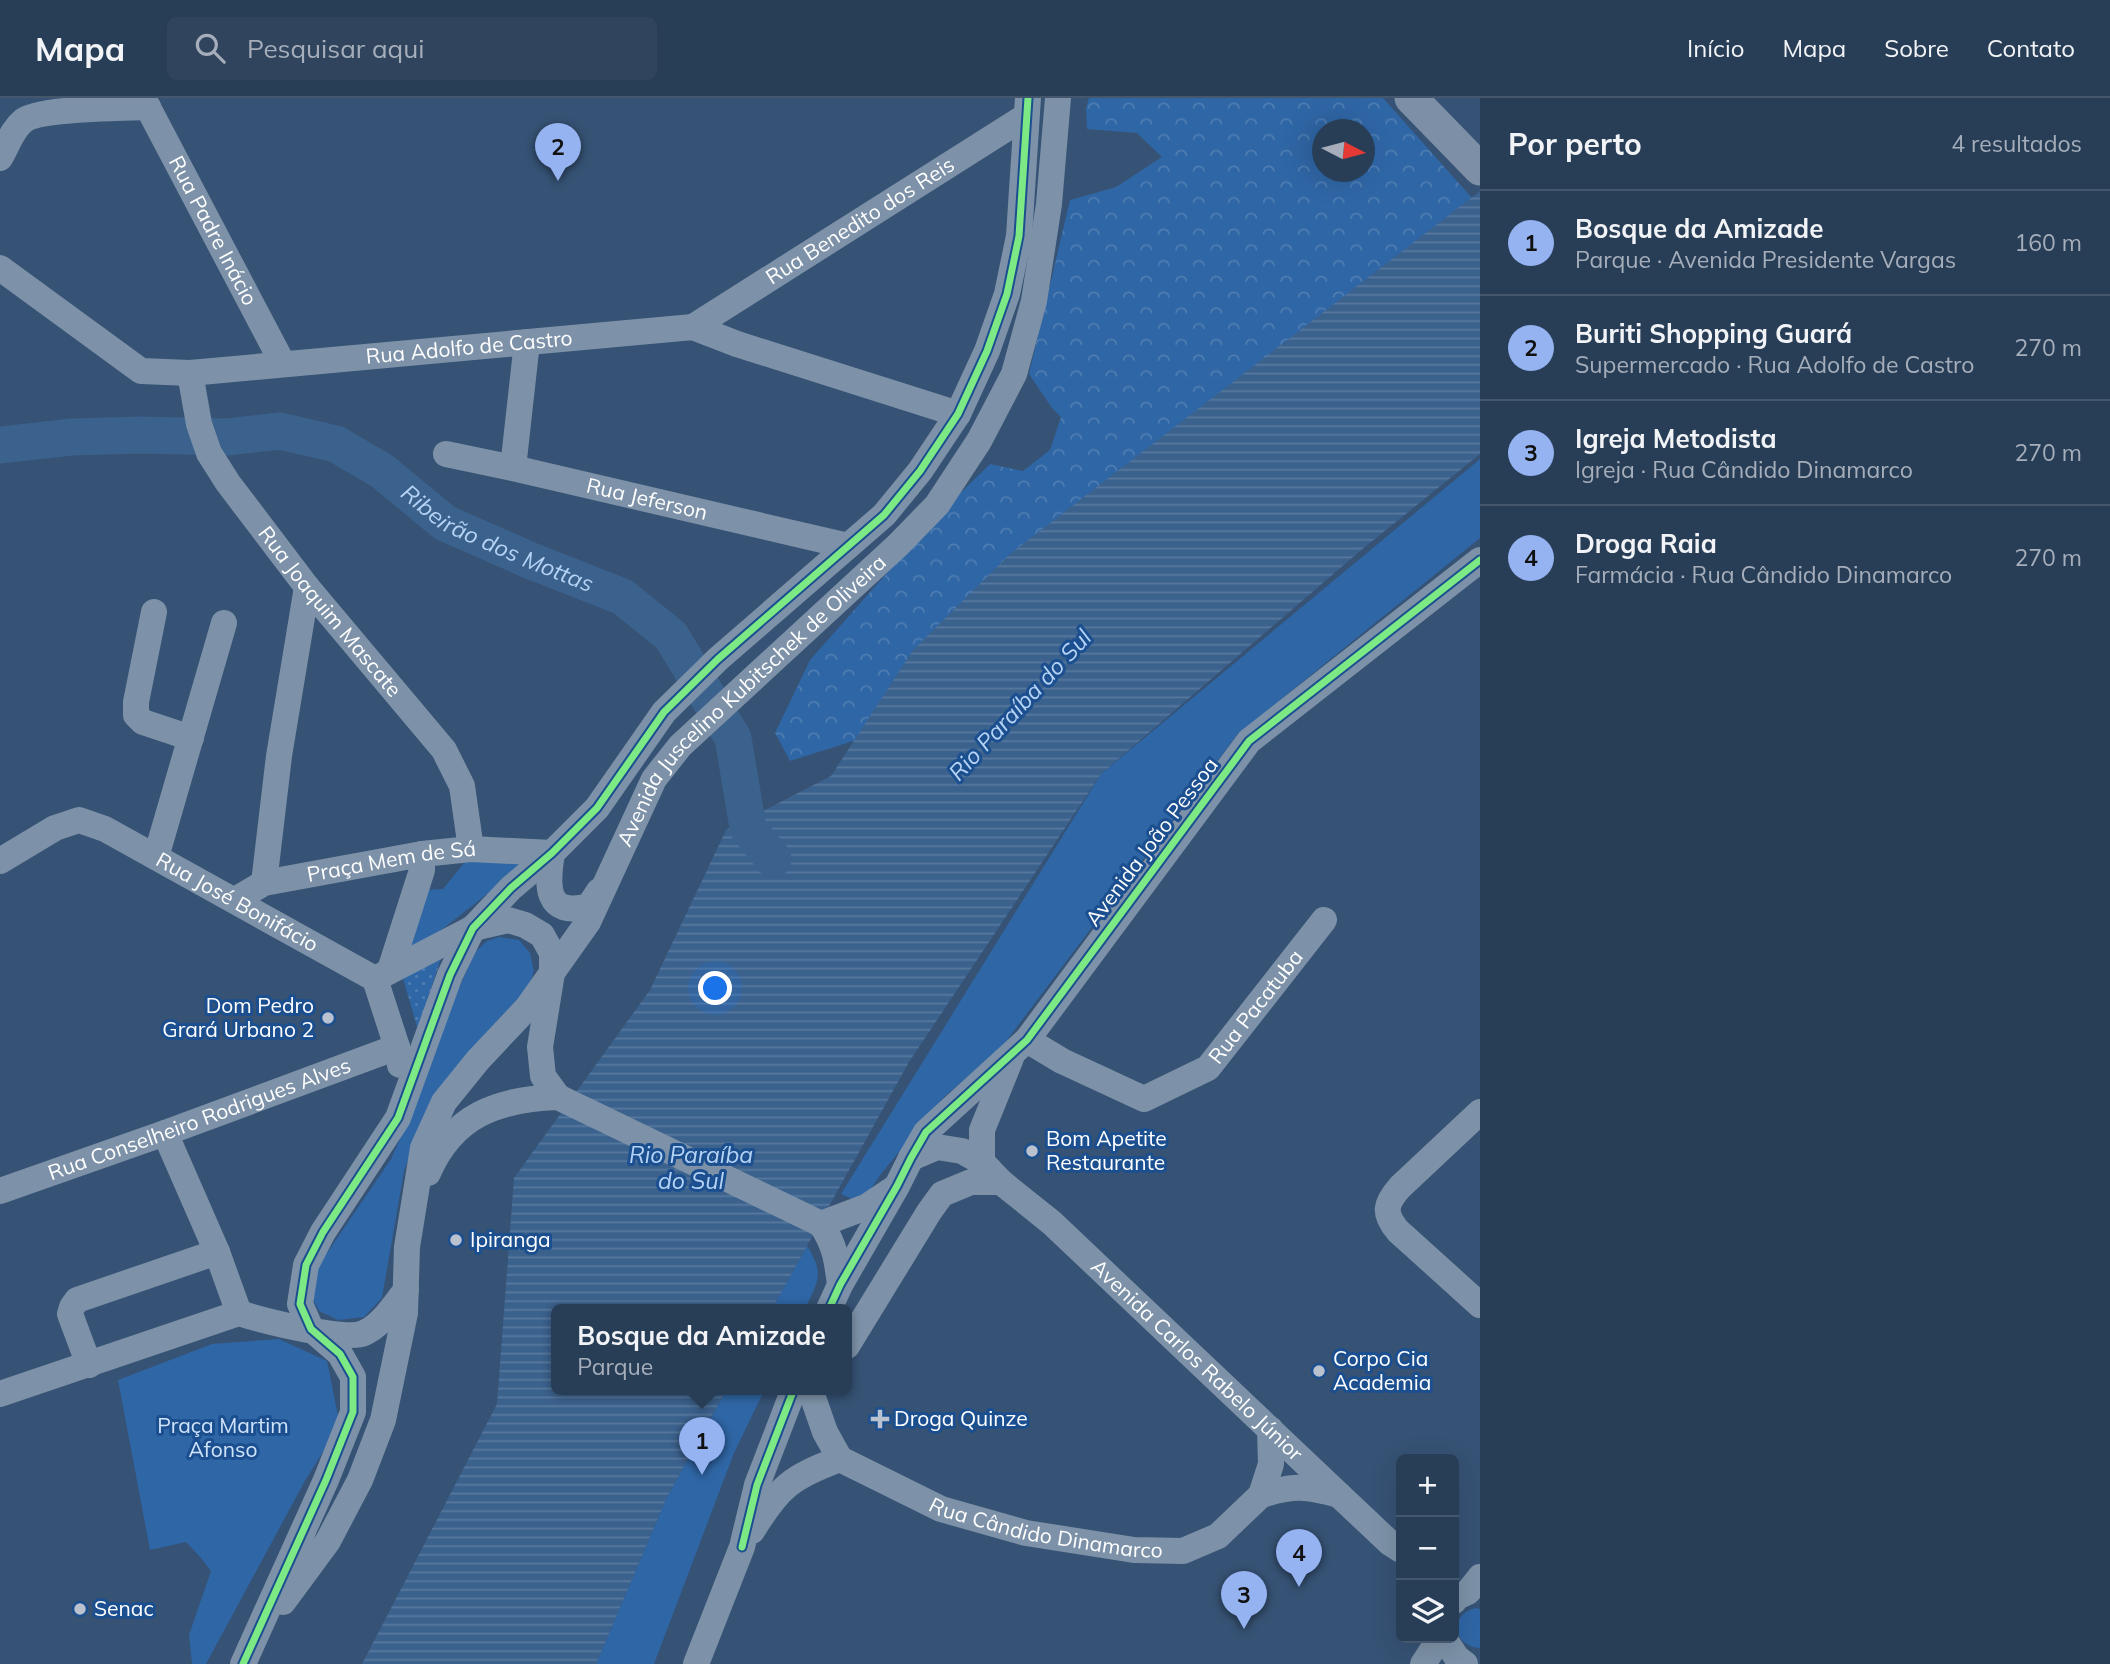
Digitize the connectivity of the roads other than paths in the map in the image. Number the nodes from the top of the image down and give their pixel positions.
1 (1058, 98) edge
2 (1411, 98) edge
3 (1440, 98) edge
4 (146, 103) edge
5 (1027, 107) edge
6 (1480, 141) edge
7 (0, 158) edge
8 (1480, 169) edge
9 (0, 268) edge
10 (693, 327) junction
11 (527, 342) junction
12 (283, 364) junction
13 (190, 373) junction
14 (958, 414) junction
15 (446, 454) dead end
16 (513, 468) junction
17 (848, 546) junction
18 (1480, 560) edge
19 (307, 587) junction
20 (154, 612) dead end
21 (224, 623) dead end
22 (191, 738) junction
23 (471, 849) junction
24 (422, 853) junction
25 (552, 853) junction
26 (156, 857) junction
27 (0, 861) edge
28 (615, 866) junction
29 (264, 883) junction
30 (235, 900) junction
31 (1324, 920) dead end
32 (473, 928) junction
33 (552, 973) junction
34 (383, 975) junction
35 (1021, 1045) junction
36 (397, 1047) junction
37 (405, 1097) junction
38 (561, 1099) junction
39 (1480, 1112) edge
40 (165, 1133) junction
41 (911, 1157) junction
42 (982, 1161) junction
43 (1000, 1182) junction
44 (897, 1186) junction
45 (0, 1191) edge
46 (413, 1206) junction
47 (817, 1222) junction
48 (217, 1252) junction
49 (840, 1285) junction
50 (406, 1290) junction
51 (831, 1304) edge
52 (1480, 1305) edge
53 (239, 1313) junction
54 (311, 1329) junction
55 (852, 1338) edge
56 (89, 1365) junction
57 (0, 1394) edge
58 (792, 1395) edge
59 (818, 1398) edge
60 (1270, 1429) junction
61 (840, 1459) junction
62 (1261, 1495) junction
63 (1339, 1495) junction
64 (742, 1547) junction
65 (1396, 1550) edge
66 (1438, 1643) edge
67 (1446, 1643) edge
68 (247, 1655) edge
69 (696, 1664) edge
70 (1423, 1664) edge
71 (1465, 1664) edge

1 - 28 street, Avenida Juscelino Kubitschek de Oliveira
2 - 8 main road
3 - 6 main road
4 - 7 street
4 - 12 street, Rua Padre Inácio
5 - 10 street, Rua Benedito dos Reis
5 - 14 street, Avenida Juscelino Kubitschek de Oliveira
9 - 13 street, Rua Adolfo de Castro
10 - 11 street, Rua Adolfo de Castro
10 - 14 street, Rua Adolfo de Castro
11 - 12 street, Rua Adolfo de Castro
11 - 16 street
12 - 13 street, Rua Adolfo de Castro
13 - 19 street, Rua Joaquim Mascate
14 - 17 street, Avenida Juscelino Kubitschek de Oliveira
15 - 16 street, Rua Jeferson
16 - 17 street, Rua Jeferson
17 - 25 street, Avenida Juscelino Kubitschek de Oliveira
18 - 35 street, Avenida João Pessoa
19 - 23 street, Rua Joaquim Mascate
19 - 29 street
20 - 22 street
21 - 22 street
22 - 26 street
23 - 24 street, Praça Mem de Sá
23 - 25 street, Praça Mem de Sá
24 - 29 street, Praça Mem de Sá
24 - 34 street
25 - 28 street
25 - 32 street, Avenida Juscelino Kubitschek de Oliveira
26 - 27 street, Rua José Bonifácio
26 - 30 street, Rua José Bonifácio
28 - 33 street, Avenida Juscelino Kubitschek de Oliveira
29 - 30 street, Praça Mem de Sá
30 - 34 street, Rua José Bonifácio
31 - 35 street, Rua Pacatuba
32 - 33 street
32 - 34 street
32 - 37 street, Avenida Juscelino Kubitschek de Oliveira
33 - 38 street
33 - 46 street, Avenida Juscelino Kubitschek de Oliveira
34 - 36 street
35 - 41 street, Avenida João Pessoa
35 - 42 street, Avenida João Pessoa
36 - 37 street
36 - 40 street, Rua Conselheiro Rodrigues Alves
37 - 54 street, Avenida Juscelino Kubitschek de Oliveira
38 - 46 street
38 - 47 street
39 - 52 street
40 - 45 street, Rua Conselheiro Rodrigues Alves
40 - 48 street
41 - 42 street
41 - 44 street, Avenida João Pessoa
42 - 43 street
43 - 55 street
43 - 60 street, Avenida Carlos Rabelo Júnior
44 - 47 street
44 - 49 street, Avenida João Pessoa
46 - 50 street, Avenida Juscelino Kubitschek de Oliveira
47 - 49 street
48 - 53 street
48 - 56 street
49 - 51 street, Avenida João Pessoa
50 - 54 street
50 - 68 street, Avenida Juscelino Kubitschek de Oliveira
53 - 54 street
53 - 56 street
54 - 68 street
56 - 57 street
58 - 64 street
59 - 61 street
60 - 62 street, Rua Cândido Dinamarco
60 - 63 street, Avenida Carlos Rabelo Júnior
61 - 62 street, Rua Cândido Dinamarco
61 - 64 street
62 - 63 street
63 - 65 street, Avenida Carlos Rabelo Júnior
64 - 69 street
66 - 70 street
67 - 71 street

